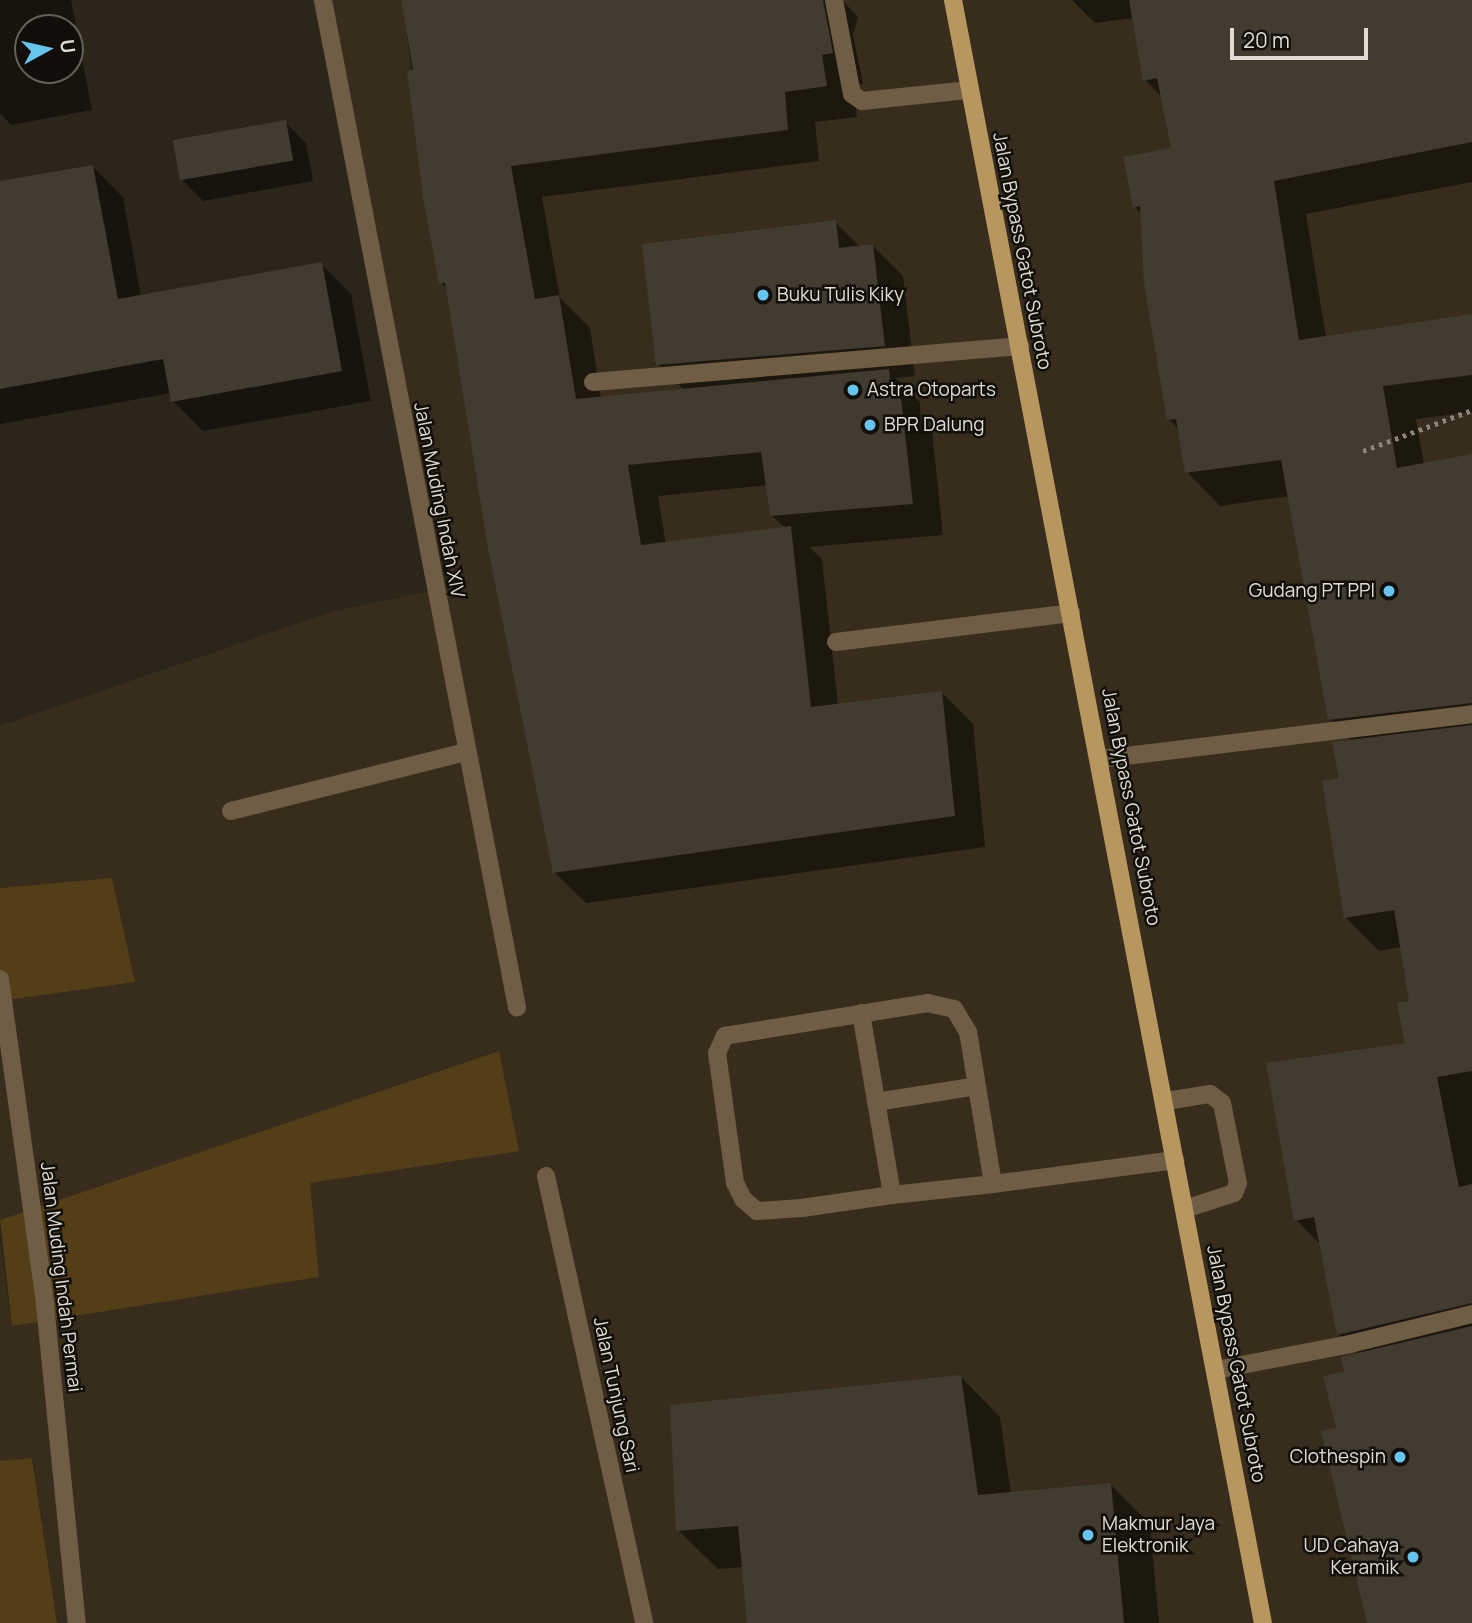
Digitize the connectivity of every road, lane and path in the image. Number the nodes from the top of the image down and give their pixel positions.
1 (323, 0) edge
2 (834, 0) edge
3 (953, 0) edge
4 (969, 90) junction
5 (1020, 346) junction
6 (593, 382) dead end
7 (1472, 410) edge
8 (1363, 451) dead end
9 (1071, 613) junction
10 (836, 642) dead end
11 (1472, 714) edge
12 (466, 752) junction
13 (1101, 759) junction
14 (231, 811) dead end
15 (0, 979) edge
16 (517, 1007) dead end
17 (861, 1013) junction
18 (977, 1086) junction
19 (1166, 1101) junction
20 (876, 1102) junction
21 (1175, 1160) junction
22 (547, 1176) dead end
23 (993, 1184) junction
24 (892, 1195) junction
25 (1185, 1209) junction
26 (1472, 1314) edge
27 (1216, 1370) junction
28 (77, 1623) edge
29 (644, 1623) edge
30 (1263, 1623) edge

1 - 12 street, Jalan Muding Indah XIV
2 - 4 street
3 - 4 main road, Jalan Bypass Gatot Subroto
4 - 5 main road, Jalan Bypass Gatot Subroto
5 - 6 street
5 - 9 main road, Jalan Bypass Gatot Subroto
7 - 8 path
9 - 10 street
9 - 13 main road, Jalan Bypass Gatot Subroto
11 - 13 street
12 - 14 street
12 - 16 street, Jalan Muding Indah XIV
13 - 19 main road, Jalan Bypass Gatot Subroto
15 - 28 street, Jalan Muding Indah Permai
17 - 18 street
17 - 20 street
17 - 24 street
18 - 20 street
18 - 23 street
19 - 21 main road, Jalan Bypass Gatot Subroto
19 - 25 street
20 - 24 street
21 - 23 street
21 - 25 main road, Jalan Bypass Gatot Subroto
22 - 29 street, Jalan Tunjung Sari
23 - 24 street
25 - 27 main road, Jalan Bypass Gatot Subroto
26 - 27 street
27 - 30 main road, Jalan Bypass Gatot Subroto

